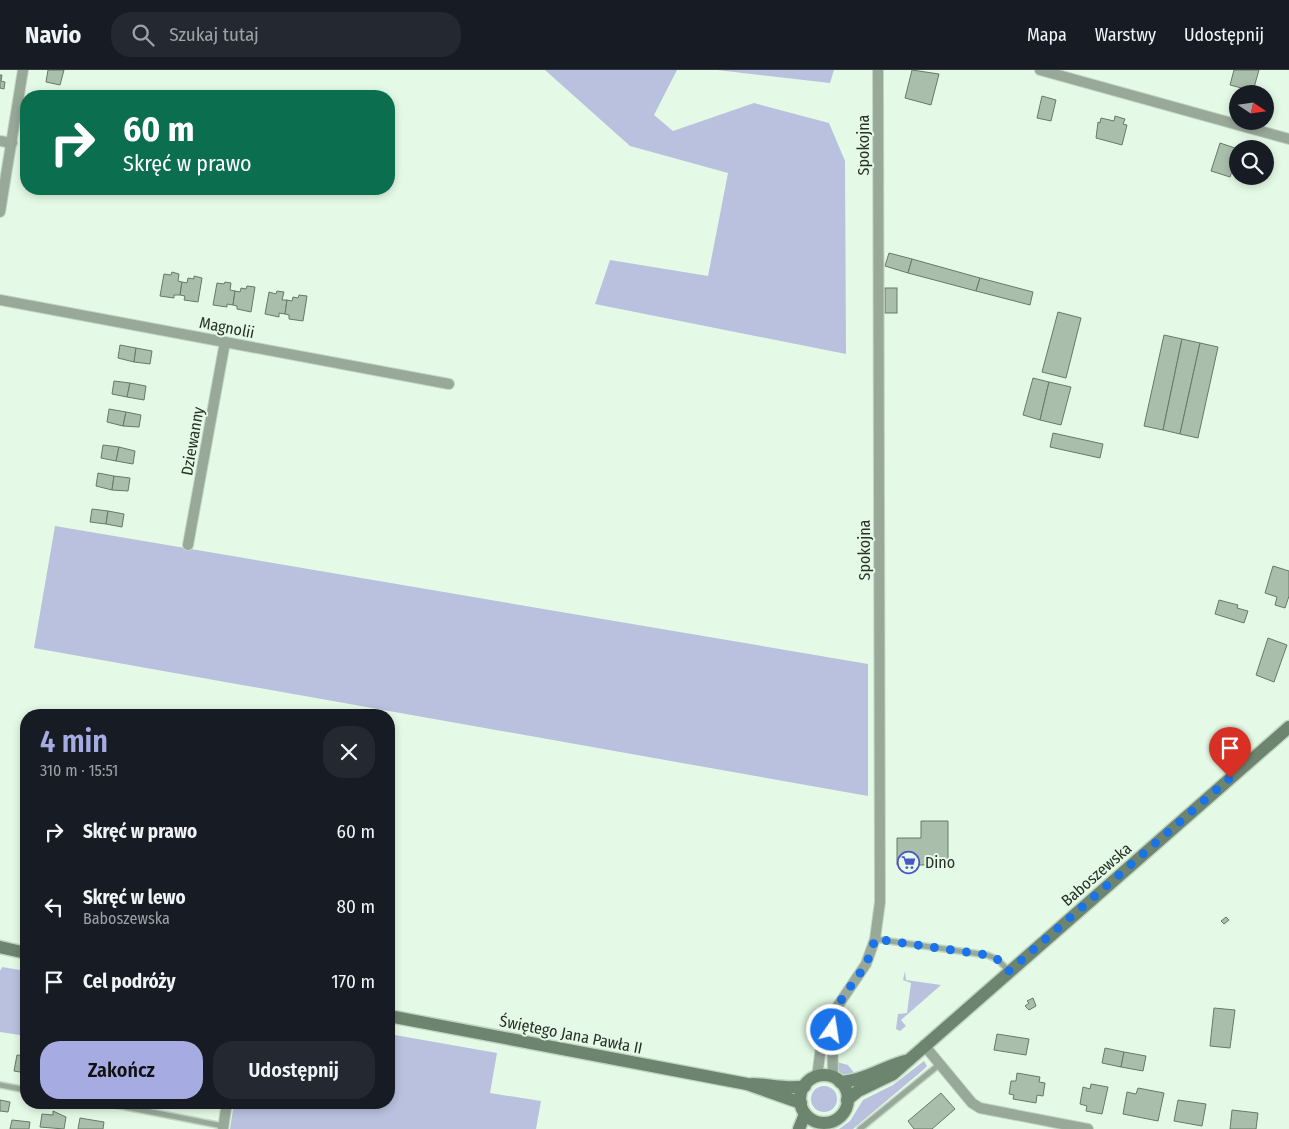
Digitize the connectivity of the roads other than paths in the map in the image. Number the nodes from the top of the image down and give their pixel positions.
1 (23, 70) edge
2 (878, 70) edge
3 (1040, 70) edge
4 (1289, 138) edge
5 (0, 141) edge
6 (12, 143) junction
7 (0, 212) edge
8 (0, 300) edge
9 (224, 342) junction
10 (449, 384) dead end
11 (188, 545) dead end
12 (1289, 727) edge
13 (875, 939) junction
14 (0, 947) edge
15 (20, 952) edge
16 (1009, 971) junction
17 (395, 1017) edge
18 (832, 1018) junction
19 (924, 1044) junction
20 (905, 1061) junction
21 (940, 1064) junction
22 (817, 1077) junction
23 (836, 1080) junction
24 (747, 1084) junction
25 (0, 1085) edge
26 (804, 1086) junction
27 (20, 1089) edge
28 (848, 1100) junction
29 (134, 1109) edge
30 (226, 1109) edge
31 (803, 1109) junction
32 (818, 1126) edge
33 (223, 1127) edge
34 (799, 1129) edge
35 (860, 1129) edge
36 (1088, 1129) edge

1 - 6 street
2 - 13 street, Spokojna
3 - 4 street
5 - 6 street
6 - 7 street
8 - 9 street, Magnolii
9 - 10 street, Magnolii
9 - 11 street, Dziewanny
12 - 16 street, Baboszewska
13 - 16 lane
13 - 18 street, Spokojna
14 - 15 street
16 - 19 street, Baboszewska
17 - 24 street, Świętego Jana Pawła II
18 - 22 street, Spokojna
18 - 23 street
19 - 20 street, Baboszewska
19 - 21 street
20 - 23 street, Baboszewska
20 - 28 street, Baboszewska
21 - 35 lane
21 - 36 street
22 - 23 street
22 - 26 street
23 - 28 street
24 - 26 street, Świętego Jana Pawła II
24 - 31 street, Świętego Jana Pawła II
25 - 27 lane
26 - 31 street
28 - 32 street
29 - 33 lane
30 - 33 street
31 - 32 street
31 - 34 street

